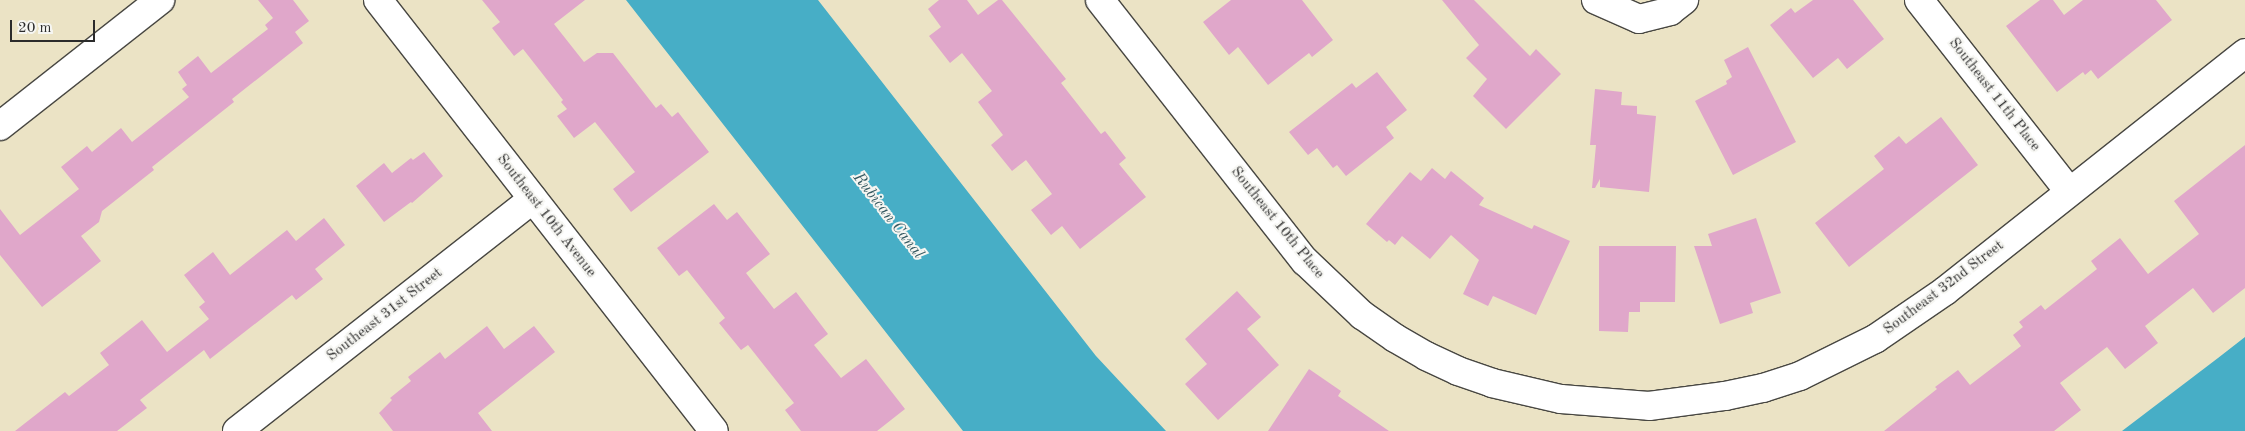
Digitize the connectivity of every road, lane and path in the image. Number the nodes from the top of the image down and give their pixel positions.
1 (160, 0) edge
2 (378, 0) edge
3 (1100, 0) edge
4 (1596, 0) edge
5 (1684, 0) edge
6 (1919, 0) edge
7 (2245, 53) edge
8 (0, 126) edge
9 (2069, 191) junction
10 (533, 199) junction
11 (1562, 399) joint
12 (237, 431) edge
13 (714, 431) edge

1 - 8 street
2 - 10 street, Southeast 10th Avenue
3 - 11 street, Southeast 10th Place
4 - 5 street
6 - 9 street, Southeast 11th Place
7 - 9 street, Southeast 32nd Street
9 - 11 street, Southeast 32nd Street
10 - 12 street, Southeast 31st Street
10 - 13 street, Southeast 10th Avenue

